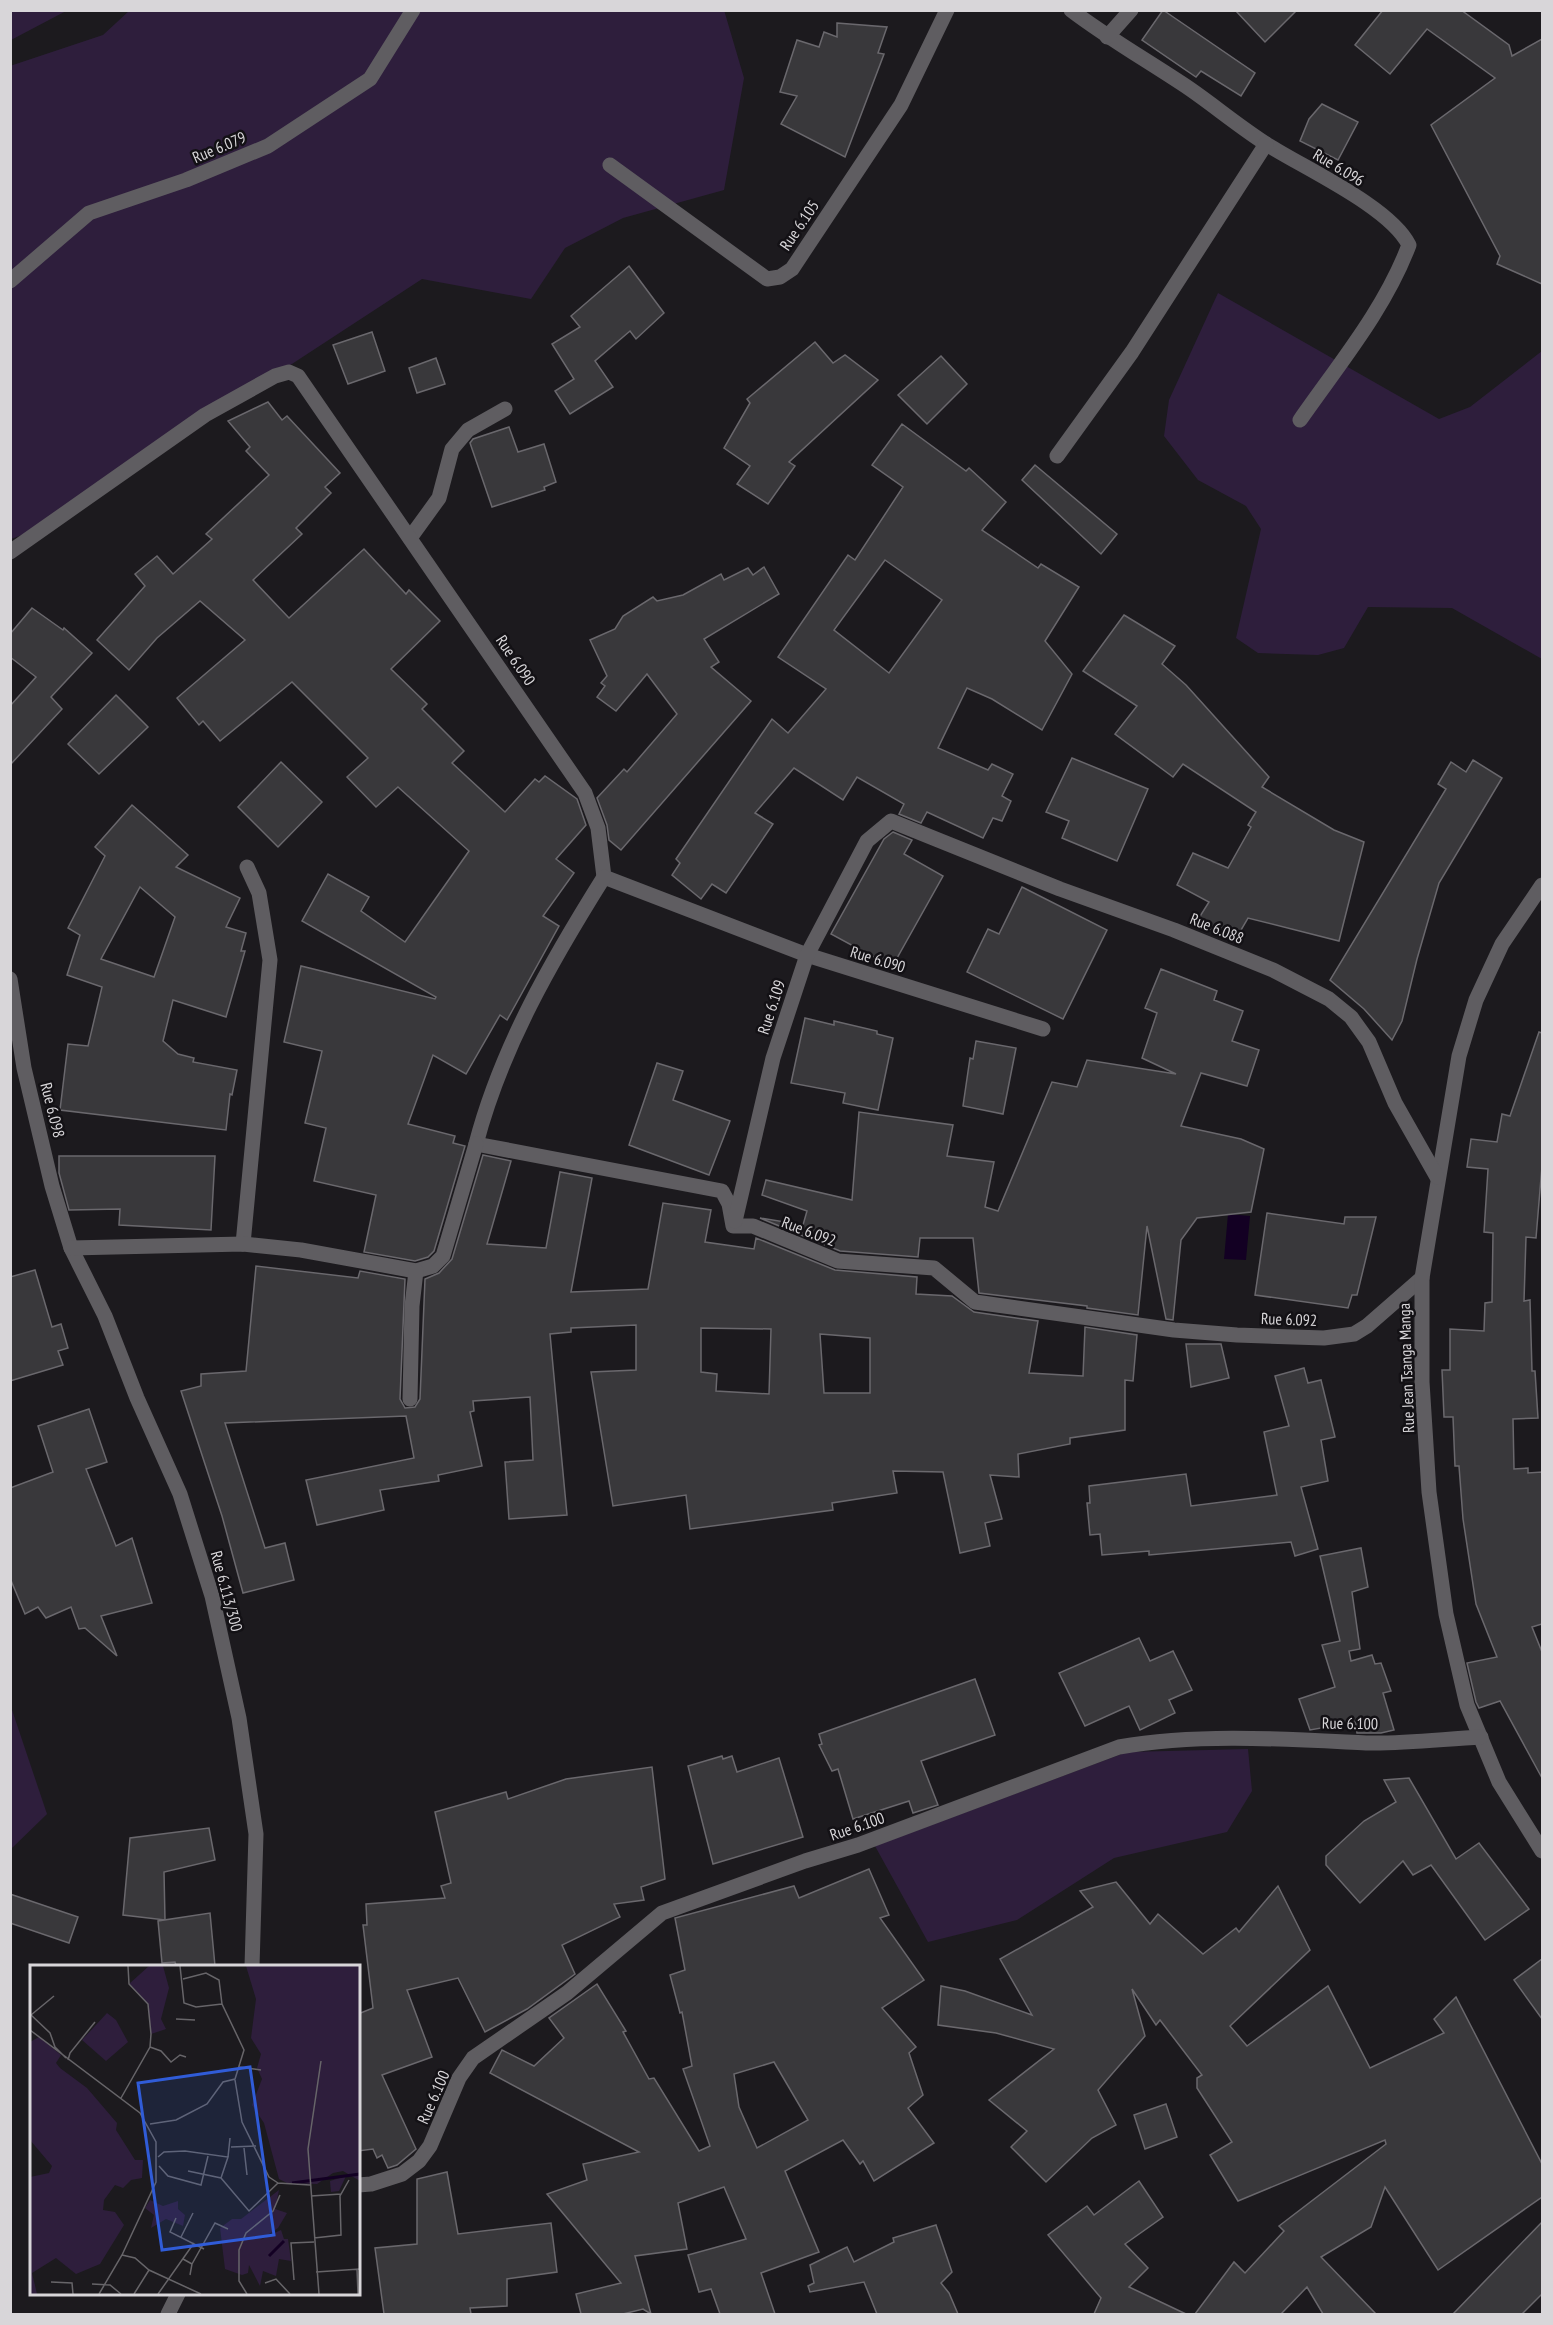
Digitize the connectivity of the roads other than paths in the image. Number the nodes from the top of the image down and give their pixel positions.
1 (413, 10) edge
2 (947, 10) edge
3 (1071, 10) edge
4 (1131, 10) edge
5 (1107, 37) junction
6 (1266, 144) junction
7 (610, 165) dead end
8 (10, 281) edge
9 (505, 410) dead end
10 (1300, 420) dead end
11 (1057, 456) dead end
12 (410, 538) junction
13 (10, 552) edge
14 (891, 821) joint
15 (247, 867) dead end
16 (604, 877) junction
17 (1542, 885) edge
18 (807, 955) junction
19 (10, 979) edge
20 (1043, 1029) dead end
21 (476, 1144) junction
22 (1437, 1177) junction
23 (733, 1226) junction
24 (243, 1244) junction
25 (71, 1248) junction
26 (416, 1271) junction
27 (1422, 1278) junction
28 (411, 1399) dead end
29 (1481, 1737) junction
30 (1542, 1851) edge
31 (252, 1965) edge
32 (360, 2185) edge
33 (178, 2295) edge
34 (168, 2314) edge

1 - 8 street, Rue 6.079
2 - 7 street, Rue 6.105
3 - 5 street, Rue 6.096
4 - 5 street
5 - 6 street, Rue 6.096
6 - 10 street, Rue 6.096
6 - 11 street
9 - 12 street
12 - 13 street, Rue 6.090
12 - 16 street, Rue 6.090
14 - 18 street, Rue 6.109
14 - 22 street, Rue 6.088
15 - 24 street
16 - 18 street, Rue 6.090
16 - 21 street
17 - 22 street, Rue Jean Tsanga Manga
18 - 20 street, Rue 6.090
18 - 23 street, Rue 6.109
19 - 25 street, Rue 6.098
21 - 23 street
21 - 26 street
22 - 27 street, Rue Jean Tsanga Manga
23 - 27 street, Rue 6.092
24 - 25 street
24 - 26 street
25 - 31 street, Rue 6.113/300
26 - 28 street
27 - 29 street, Rue Jean Tsanga Manga
29 - 30 street, Rue Jean Tsanga Manga
29 - 32 street, Rue 6.100
33 - 34 street

